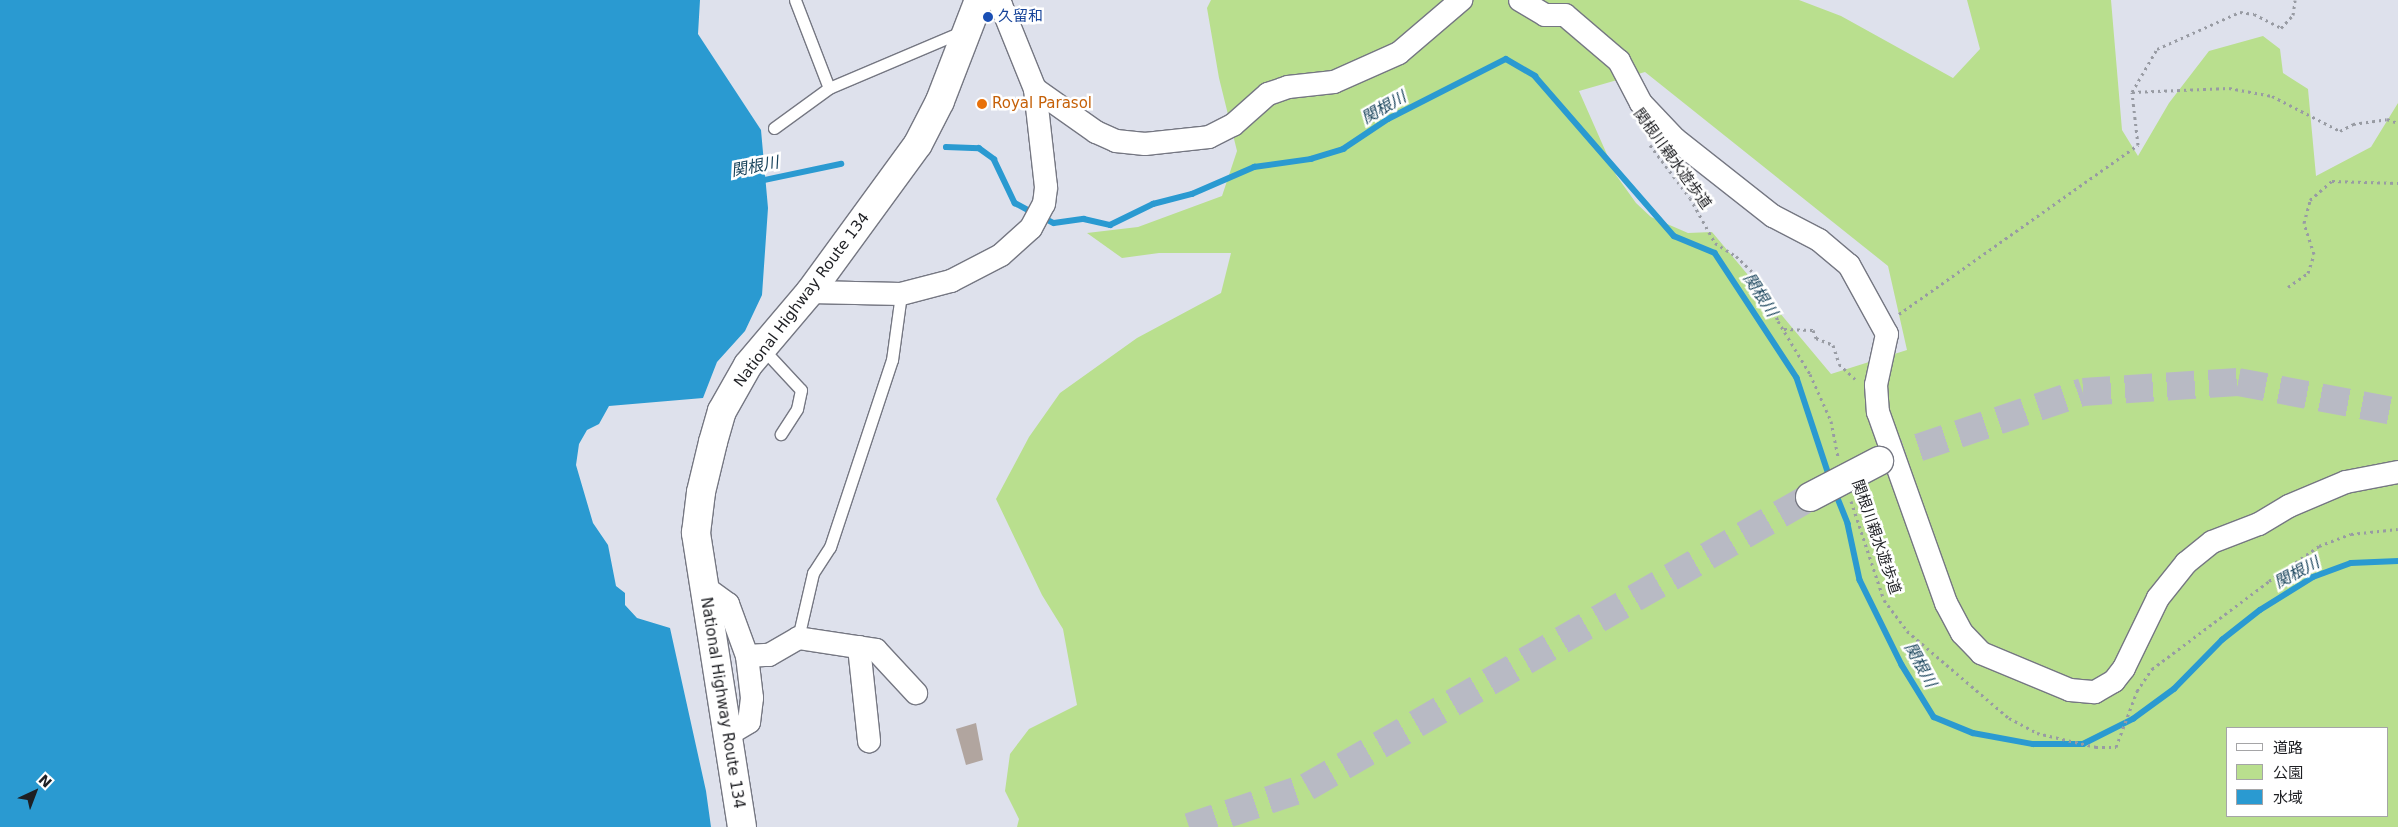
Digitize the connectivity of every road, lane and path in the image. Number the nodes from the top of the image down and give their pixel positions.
1 (795, 0) edge
2 (979, 0) edge
3 (996, 0) edge
4 (1461, 0) edge
5 (1520, 0) edge
6 (2295, 0) edge
7 (969, 28) junction
8 (829, 88) junction
9 (1035, 88) junction
10 (2132, 92) junction
11 (2398, 123) edge
12 (774, 128) dead end
13 (1644, 138) dead end
14 (2398, 183) edge
15 (2288, 287) dead end
16 (810, 292) junction
17 (901, 294) junction
18 (1882, 326) junction
19 (1783, 329) junction
20 (762, 348) junction
21 (1860, 383) dead end
22 (781, 434) dead end
23 (1840, 461) dead end
24 (1879, 461) tunnel mouth
25 (2398, 472) edge
26 (1850, 497) dead end
27 (1810, 498) tunnel mouth
28 (2398, 529) edge
29 (703, 586) junction
30 (798, 638) junction
31 (859, 647) junction
32 (747, 656) junction
33 (916, 693) dead end
34 (729, 734) junction
35 (869, 741) dead end
36 (742, 827) edge

1 - 8 lane
2 - 7 main road, National Highway Route 134
3 - 9 street
4 - 9 street
5 - 18 street
6 - 10 path
7 - 8 lane
7 - 16 main road, National Highway Route 134
8 - 12 lane
9 - 17 street
10 - 11 path
10 - 18 path
13 - 19 path, 関根川親水遊歩道
14 - 15 path
16 - 17 street
16 - 20 main road, National Highway Route 134
17 - 30 lane
18 - 25 street
19 - 21 path
19 - 23 path, 関根川親水遊歩道
20 - 22 lane
20 - 29 main road, National Highway Route 134
24 - 27 main road, bridge
26 - 28 path, 関根川親水遊歩道
29 - 32 street
29 - 34 main road, National Highway Route 134
30 - 31 street
30 - 32 street
31 - 33 street
31 - 35 street
32 - 34 street
34 - 36 main road, National Highway Route 134

